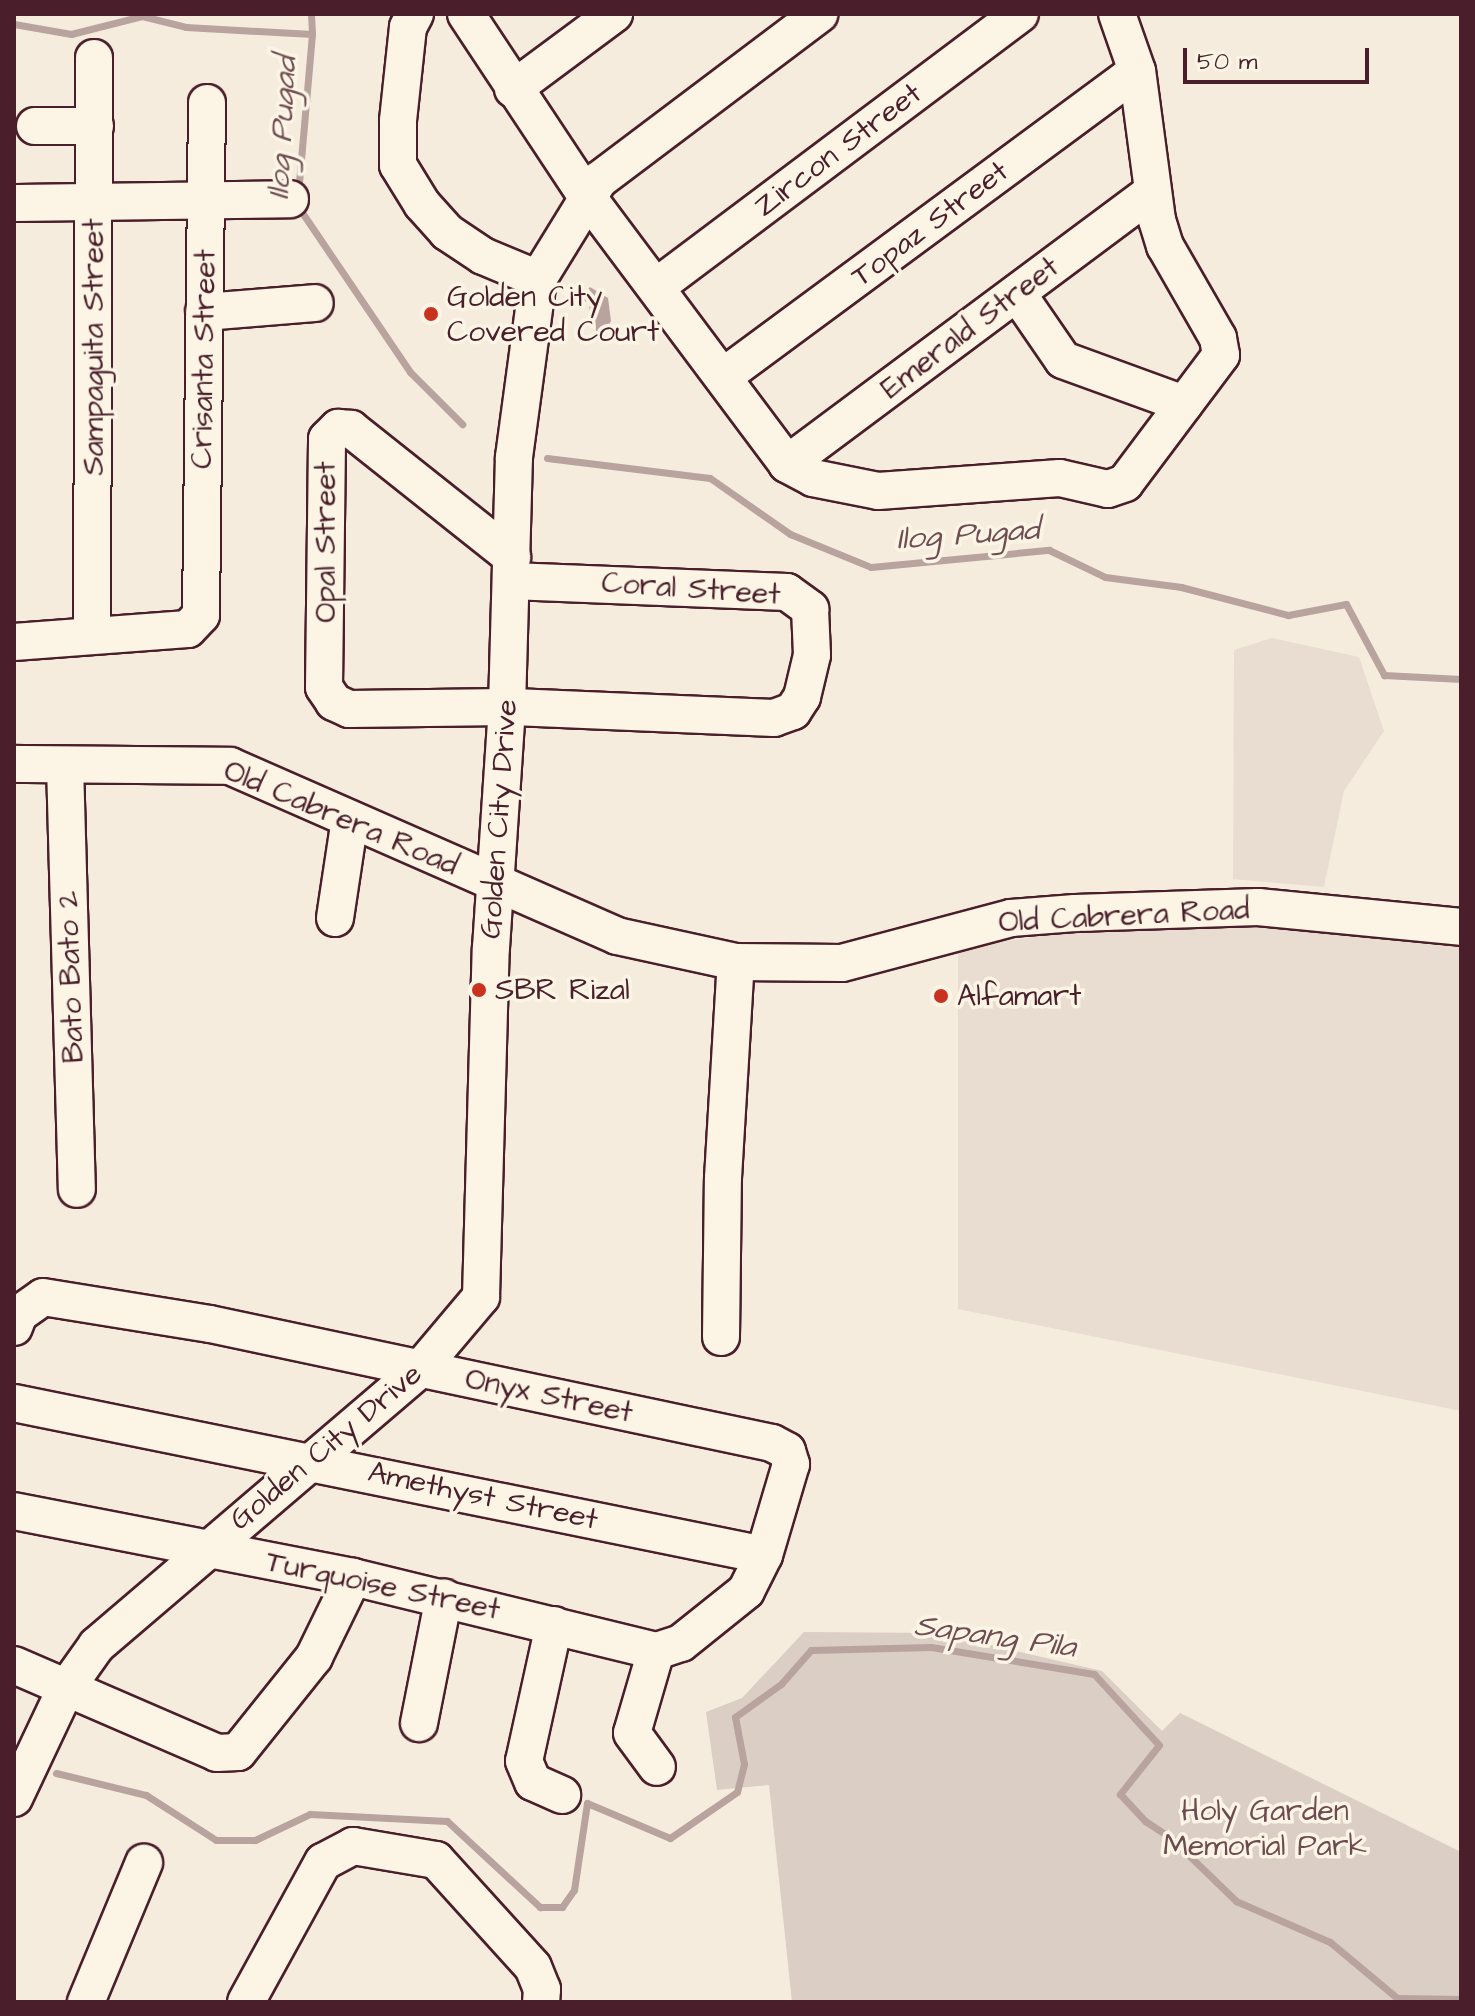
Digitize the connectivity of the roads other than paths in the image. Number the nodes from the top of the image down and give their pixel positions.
1 (415, 14) edge
2 (466, 14) edge
3 (614, 14) edge
4 (819, 14) edge
5 (1020, 14) edge
6 (1117, 14) edge
7 (94, 58) dead end
8 (1137, 71) junction
9 (513, 89) junction
10 (207, 103) dead end
11 (35, 126) dead end
12 (95, 126) junction
13 (1152, 192) junction
14 (586, 195) junction
15 (290, 199) dead end
16 (205, 202) junction
17 (14, 203) edge
18 (95, 205) junction
19 (538, 279) junction
20 (656, 287) junction
21 (1017, 293) junction
22 (315, 303) dead end
23 (204, 312) junction
24 (724, 376) junction
25 (1184, 404) junction
26 (787, 464) junction
27 (511, 569) junction
28 (92, 635) junction
29 (14, 642) edge
30 (507, 707) junction
31 (14, 764) edge
32 (65, 765) junction
33 (350, 819) junction
34 (494, 885) junction
35 (335, 918) dead end
36 (1461, 927) edge
37 (736, 962) junction
38 (77, 1189) dead end
39 (14, 1327) edge
40 (721, 1337) dead end
41 (421, 1368) junction
42 (14, 1403) edge
43 (311, 1460) junction
44 (14, 1511) edge
45 (208, 1548) junction
46 (764, 1555) junction
47 (353, 1577) junction
48 (444, 1597) junction
49 (554, 1625) junction
50 (656, 1651) junction
51 (14, 1665) edge
52 (65, 1690) junction
53 (419, 1723) dead end
54 (657, 1767) dead end
55 (562, 1795) dead end
56 (14, 1798) edge
57 (144, 1863) dead end
58 (86, 2002) edge
59 (246, 2002) edge
60 (541, 2002) edge

1 - 19 street
2 - 9 street
3 - 9 street
4 - 14 street, Golden City Drive
5 - 20 street, Zircon Street
6 - 8 street
7 - 12 street, Sampaguita Street
8 - 13 street
8 - 24 street, Topaz Street
9 - 14 street
10 - 16 street, Crisanta Street
11 - 12 street
12 - 18 street, Sampaguita Street
13 - 21 street, Emerald Street
13 - 25 street
14 - 19 street, Golden City Drive
14 - 20 street
15 - 16 street
16 - 18 street
16 - 23 street, Crisanta Street
17 - 18 street
18 - 28 street, Sampaguita Street
19 - 27 street, Golden City Drive
20 - 24 street
21 - 25 street
21 - 26 street, Emerald Street
22 - 23 street
23 - 28 street, Crisanta Street
24 - 26 street
25 - 26 street
27 - 30 street, Golden City Drive
27 - 30 street, Opal Street
27 - 30 street, Coral Street
28 - 29 street
30 - 34 street, Golden City Drive
31 - 32 street, Old Cabrera Road
32 - 33 street, Old Cabrera Road
32 - 38 street, Bato Bato 2
33 - 34 street, Old Cabrera Road
33 - 35 street
34 - 37 street, Old Cabrera Road
34 - 41 street, Golden City Drive
36 - 37 street, Old Cabrera Road
37 - 40 street
39 - 41 street, Onyx Street
41 - 43 street, Golden City Drive
41 - 46 street, Onyx Street
42 - 43 street, Amethyst Street
43 - 45 street, Golden City Drive
43 - 46 street, Amethyst Street
44 - 45 street, Turquoise Street
45 - 47 street, Turquoise Street
45 - 52 street, Golden City Drive
46 - 50 street
47 - 48 street, Turquoise Street
47 - 52 street
48 - 49 street, Turquoise Street
48 - 53 street
49 - 50 street, Turquoise Street
49 - 55 street
50 - 54 street
51 - 52 street
52 - 56 street, Golden City Drive
57 - 58 street
59 - 60 street

